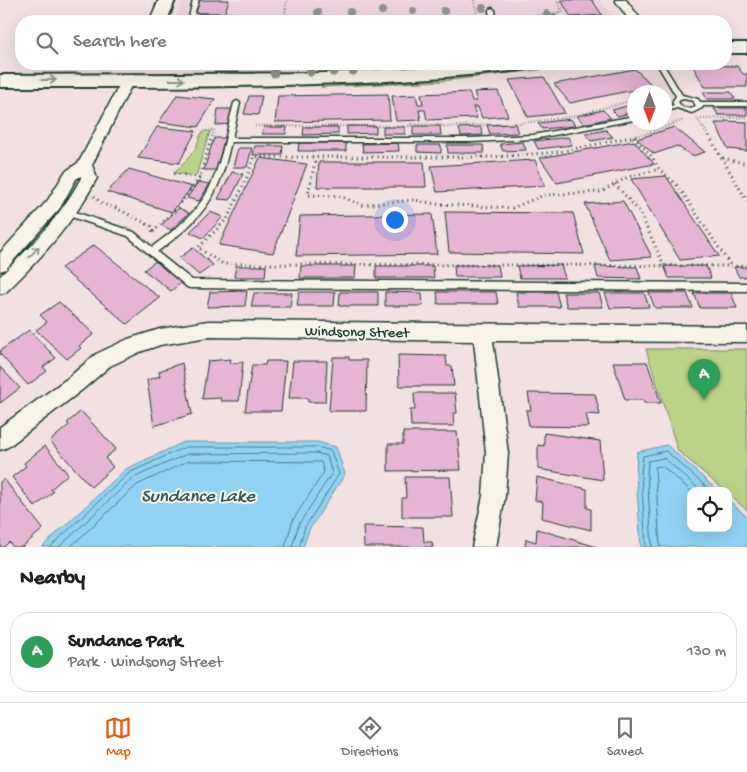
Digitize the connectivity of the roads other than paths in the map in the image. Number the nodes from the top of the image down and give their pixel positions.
1 (167, 0) edge
2 (196, 0) edge
3 (620, 0) edge
4 (492, 10) dead end
5 (162, 15) edge
6 (191, 15) edge
7 (492, 15) edge
8 (631, 15) edge
9 (732, 37) edge
10 (747, 37) edge
11 (732, 48) edge
12 (747, 48) edge
13 (0, 65) edge
14 (15, 66) edge
15 (135, 70) edge
16 (468, 70) edge
17 (664, 70) edge
18 (0, 80) edge
19 (680, 97) junction
20 (237, 103) dead end
21 (699, 104) junction
22 (747, 104) edge
23 (678, 106) junction
24 (672, 108) edge
25 (627, 119) edge
26 (228, 140) junction
27 (85, 165) junction
28 (69, 213) junction
29 (152, 251) junction
30 (0, 264) edge
31 (0, 287) edge
32 (747, 288) edge
33 (483, 332) junction
34 (747, 334) edge
35 (0, 440) edge
36 (484, 547) edge

1 - 5 main road
2 - 6 lane
3 - 8 street
4 - 7 lane
9 - 10 main road
11 - 12 main road
13 - 14 main road
15 -> 16 main road
18 -> 15 main road
15 - 27 street
17 - 19 lane
19 - 21 lane
19 - 23 lane
20 - 26 lane
21 - 22 lane
21 - 23 lane
23 - 24 lane
25 - 26 lane
26 - 29 lane
27 - 28 street
27 - 30 street
28 - 29 lane
31 -> 28 street
29 - 32 lane
33 - 34 street, Windsong Street
33 - 35 street, Windsong Street
33 - 36 street

